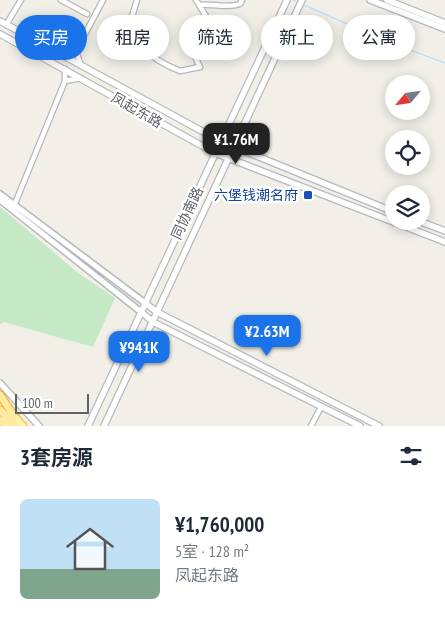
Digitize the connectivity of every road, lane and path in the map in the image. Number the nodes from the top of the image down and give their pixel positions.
1 (21, 0) edge
2 (61, 0) edge
3 (103, 0) edge
4 (129, 0) edge
5 (196, 0) edge
6 (242, 0) edge
7 (302, 0) edge
8 (370, 0) edge
9 (387, 0) edge
10 (136, 2) edge
11 (286, 2) edge
12 (199, 5) junction
13 (87, 14) dead end
14 (0, 21) edge
15 (445, 23) edge
16 (6, 25) junction
17 (445, 29) edge
18 (15, 30) edge
19 (87, 30) edge
20 (0, 34) edge
21 (70, 60) edge
22 (79, 60) edge
23 (82, 67) junction
24 (65, 69) junction
25 (81, 78) junction
26 (65, 81) junction
27 (220, 141) junction
28 (233, 146) junction
29 (215, 153) junction
30 (229, 158) junction
31 (0, 194) edge
32 (0, 200) edge
33 (13, 207) junction
34 (385, 208) edge
35 (430, 225) edge
36 (445, 231) edge
37 (445, 242) edge
38 (145, 304) junction
39 (141, 312) junction
40 (157, 312) junction
41 (153, 322) junction
42 (0, 383) edge
43 (0, 395) edge
44 (0, 401) edge
45 (321, 407) junction
46 (0, 410) edge
47 (14, 416) junction
48 (0, 420) edge
49 (6, 426) edge
50 (15, 426) edge
51 (23, 426) edge
52 (39, 426) edge
53 (88, 426) edge
54 (104, 426) edge
55 (311, 426) edge
56 (360, 426) edge
57 (379, 426) edge

1 - 16 street
2 - 13 street
3 - 19 street
4 - 10 street
5 - 12 street
6 - 12 street
7 - 28 main road, 同协南路
8 - 17 main road
9 - 15 main road
10 - 12 street
11 - 27 main road, 同协南路
14 - 16 main road, 凤起东路
16 - 18 main road, 凤起东路
20 - 24 main road, 凤起东路
21 - 23 main road, 凤起东路
22 - 23 street
23 - 27 main road, 凤起东路
24 - 25 main road, 凤起东路
24 - 26 street
25 - 26 street
25 - 29 main road, 凤起东路
26 - 33 street
27 - 28 main road, 凤起东路
27 - 29 main road, 同协南路
28 - 30 main road, 同协南路
28 - 34 main road, 凤起东路
29 - 30 main road, 凤起东路
29 - 38 main road, 同协南路
30 - 37 main road, 凤起东路
30 - 40 main road, 同协南路
31 - 33 street
32 - 33 street
33 - 38 street
33 - 39 street
35 - 36 main road
38 - 39 main road, 同协南路
38 - 40 main road
39 - 41 main road
39 - 53 main road, 同协南路
40 - 41 main road, 同协南路
40 - 57 main road
41 - 45 main road
41 - 54 main road, 同协南路
42 - 52 main road
43 - 47 highway
44 - 47 main road
45 - 55 street
45 - 56 main road
46 - 50 highway
47 - 51 main road
48 - 49 highway

